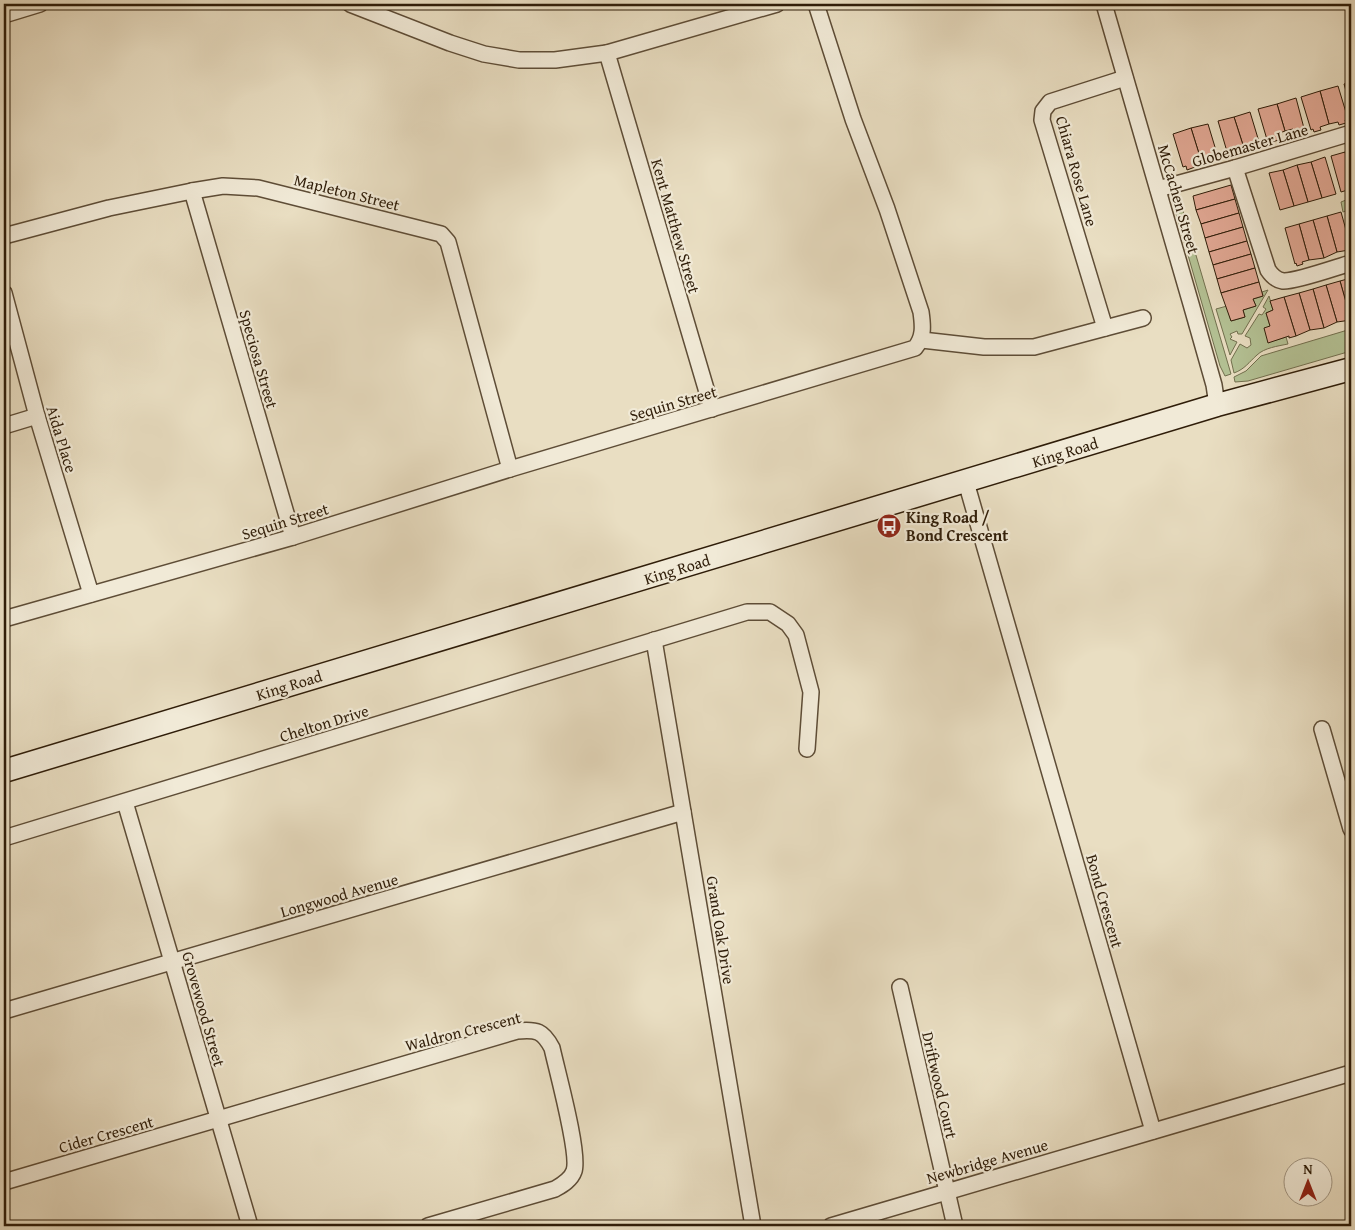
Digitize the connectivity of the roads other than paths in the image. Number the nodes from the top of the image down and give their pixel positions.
1 (40, 4) edge
2 (350, 4) edge
3 (777, 4) edge
4 (816, 4) edge
5 (1104, 4) edge
6 (4, 15) edge
7 (607, 53) junction
8 (1125, 78) junction
9 (1351, 133) edge
10 (1235, 168) junction
11 (1158, 189) junction
12 (192, 190) junction
13 (4, 236) edge
14 (1351, 263) edge
15 (4, 293) edge
16 (1143, 318) dead end
17 (1105, 328) junction
18 (922, 340) junction
19 (1351, 369) edge
20 (1217, 405) junction
21 (712, 409) junction
22 (37, 416) junction
23 (4, 426) edge
24 (510, 469) junction
25 (966, 482) junction
26 (293, 537) junction
27 (91, 594) junction
28 (4, 619) edge
29 (654, 640) junction
30 (1322, 730) dead end
31 (807, 749) dead end
32 (4, 771) edge
33 (125, 802) junction
34 (683, 812) junction
35 (1351, 829) edge
36 (4, 838) edge
37 (173, 962) junction
38 (900, 986) dead end
39 (4, 1010) edge
40 (1351, 1073) edge
41 (218, 1119) junction
42 (1153, 1131) junction
43 (4, 1182) edge
44 (947, 1191) junction
45 (250, 1226) edge
46 (428, 1226) edge
47 (753, 1226) edge
48 (831, 1226) edge
49 (955, 1226) edge

1 - 6 street
2 - 7 street
3 - 7 street
4 - 18 street
5 - 8 street, McCachen Street
7 - 21 street, Kent Matthew Street
8 - 11 street, McCachen Street
8 - 17 street, Chiara Rose Lane
9 - 10 street, Globemaster Lane
10 - 11 street, Globemaster Lane
10 - 14 street
11 - 20 street, McCachen Street
12 - 13 street, Mapleton Street
12 - 24 street, Mapleton Street
12 - 26 street, Speciosa Street
15 - 22 street, Aida Place
16 - 17 street
17 - 18 street
18 - 21 street, Sequin Street
19 - 20 main road, King Road
20 - 25 main road, King Road
21 - 24 street, Sequin Street
22 - 23 street
22 - 27 street, Aida Place
24 - 26 street, Sequin Street
25 - 32 main road, King Road
25 - 42 street, Bond Crescent
26 - 27 street, Sequin Street
27 - 28 street, Sequin Street
29 - 31 street, Chelton Drive
29 - 33 street, Chelton Drive
29 - 34 street, Grand Oak Drive
30 - 35 street
33 - 36 street, Chelton Drive
33 - 37 street, Grovewood Street
34 - 37 street, Longwood Avenue
34 - 47 street, Grand Oak Drive
37 - 39 street, Longwood Avenue
37 - 41 street, Grovewood Street
38 - 44 street, Driftwood Court
40 - 42 street
41 - 43 street, Cider Crescent
41 - 45 street, Grovewood Street
41 - 46 street, Waldron Crescent
42 - 44 street, Newbridge Avenue
44 - 48 street, Newbridge Avenue
44 - 49 street, Driftwood Court

